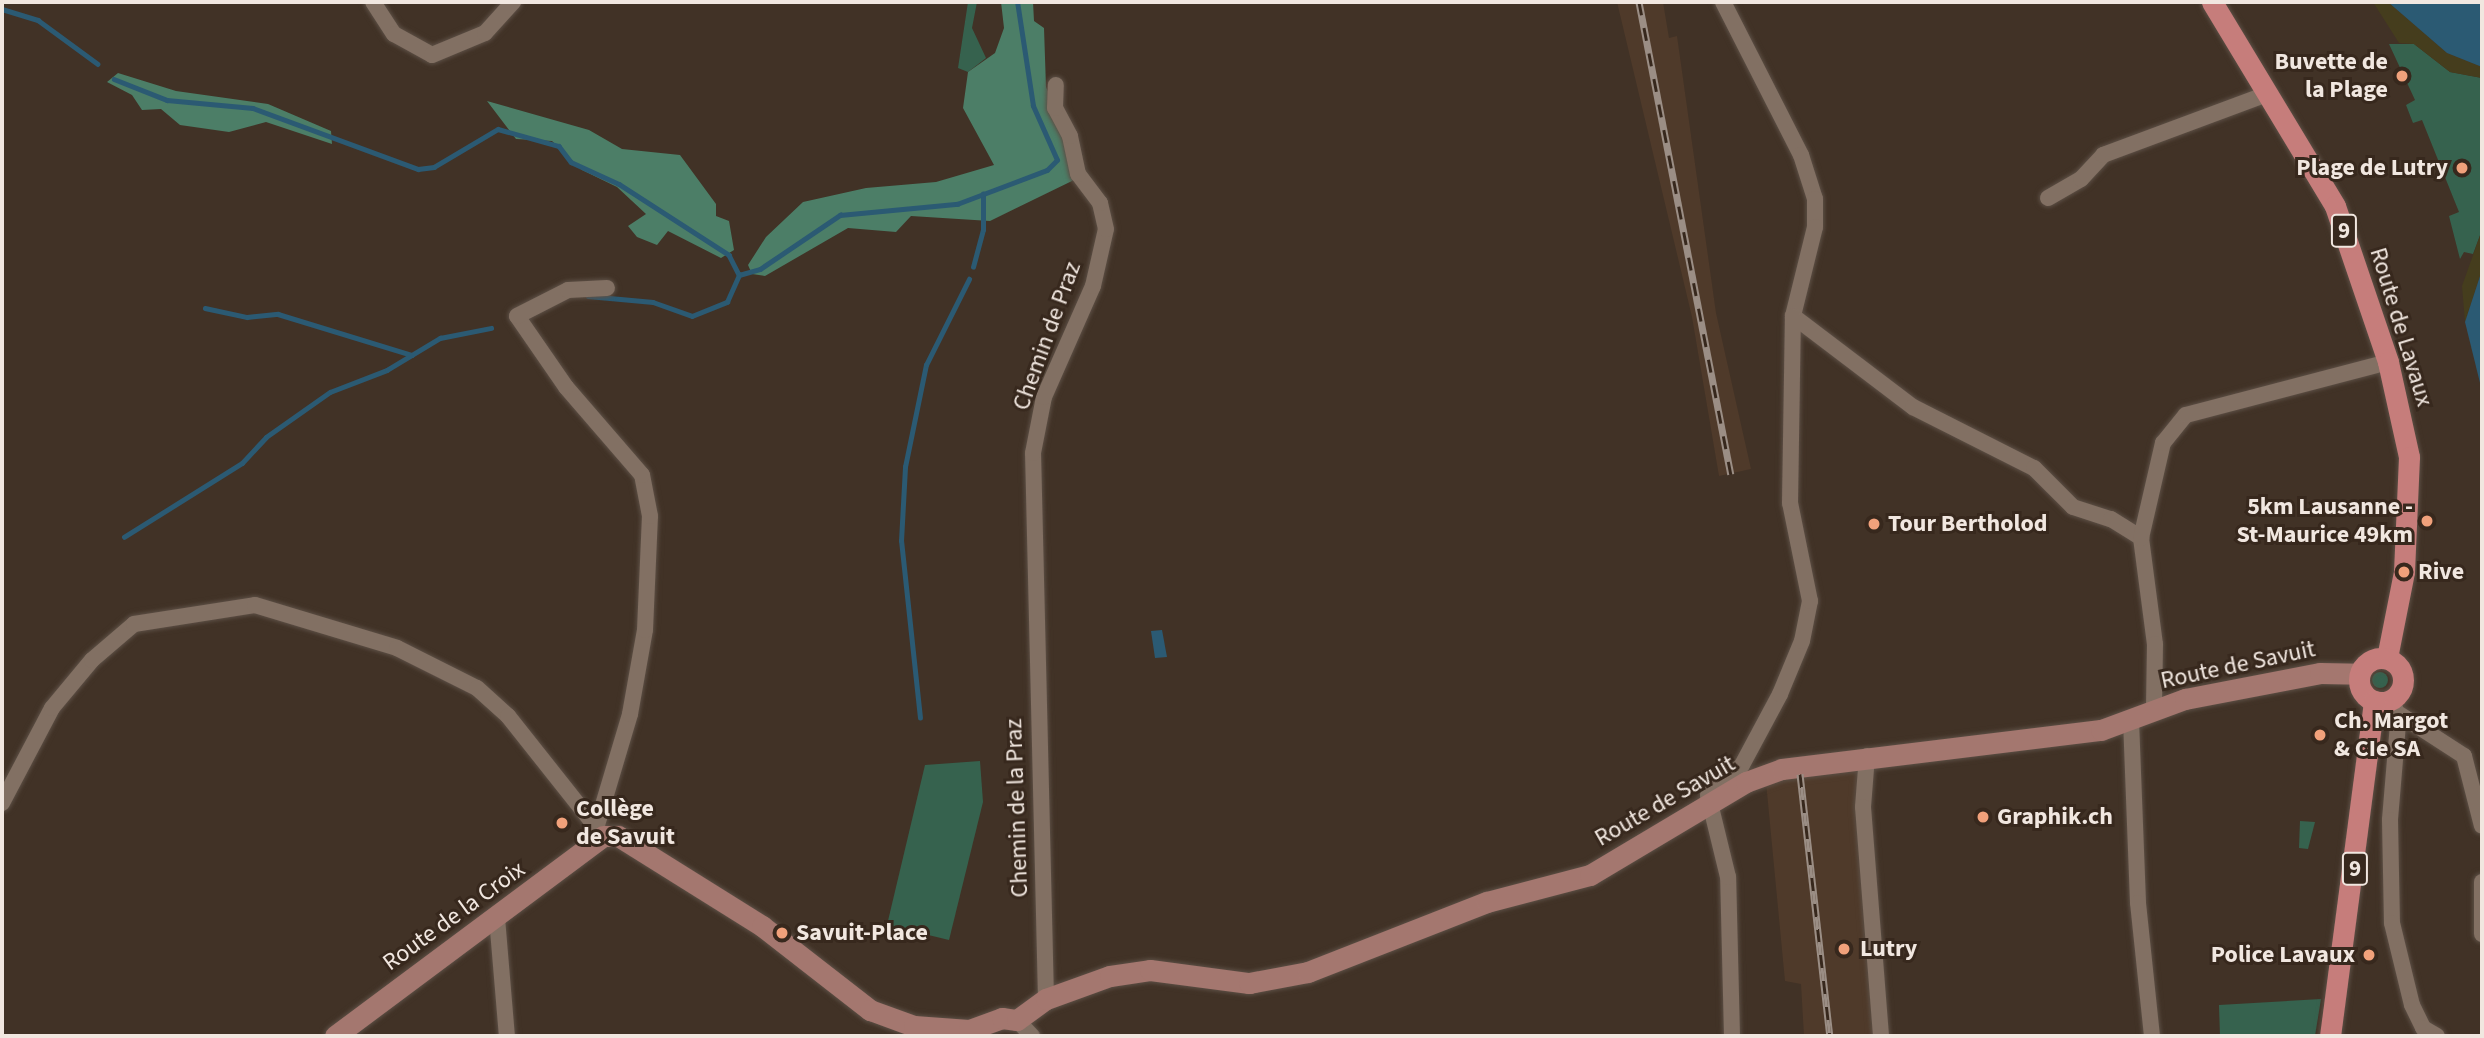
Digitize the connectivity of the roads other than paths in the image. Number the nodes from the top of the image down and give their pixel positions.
1 (373, 2) edge
2 (513, 2) edge
3 (1723, 2) edge
4 (2212, 2) edge
5 (1056, 86) dead end
6 (2267, 94) junction
7 (2048, 198) dead end
8 (607, 288) dead end
9 (1793, 316) junction
10 (2388, 362) junction
11 (2141, 538) junction
12 (1041, 615) joint
13 (2387, 658) junction
14 (2359, 674) junction
15 (2388, 704) junction
16 (2154, 709) junction
17 (2131, 720) junction
18 (1867, 756) junction
19 (2, 803) edge
20 (1709, 803) junction
21 (2482, 826) edge
22 (600, 831) junction
23 (2482, 882) edge
24 (497, 918) junction
25 (2482, 934) edge
26 (1046, 999) junction
27 (1017, 1020) junction
28 (335, 1036) edge
29 (507, 1036) edge
30 (1032, 1036) edge
31 (1732, 1036) edge
32 (1881, 1036) edge
33 (2152, 1036) edge
34 (2330, 1036) edge
35 (2437, 1036) edge

1 - 2 street
3 - 9 street
4 - 6 main road, Route de Lavaux / 9
5 - 12 street, Chemin de Praz
6 - 7 street
6 - 10 main road, Route de Lavaux / 9
8 - 22 street
9 - 11 street
9 - 20 street
10 - 11 street
10 - 13 main road, Route de Lavaux / 9
11 - 16 street
12 - 26 street, Chemin de la Praz
13 - 14 main road
13 - 15 main road
14 - 15 main road
14 - 16 street, Route de Savuit
15 - 21 street
15 - 34 main road, 9
15 - 35 street
16 - 17 street, Route de Savuit
17 - 18 street, Route de Savuit
17 - 33 street
18 - 20 street, Route de Savuit
18 - 32 street
19 - 22 street
20 - 26 street, Route de Savuit
20 - 31 street
22 - 24 street, Route de la Croix
22 - 27 street
23 - 25 street
24 - 28 street, Route de la Croix
24 - 29 street
26 - 27 street, Route de Savuit
27 - 30 street

